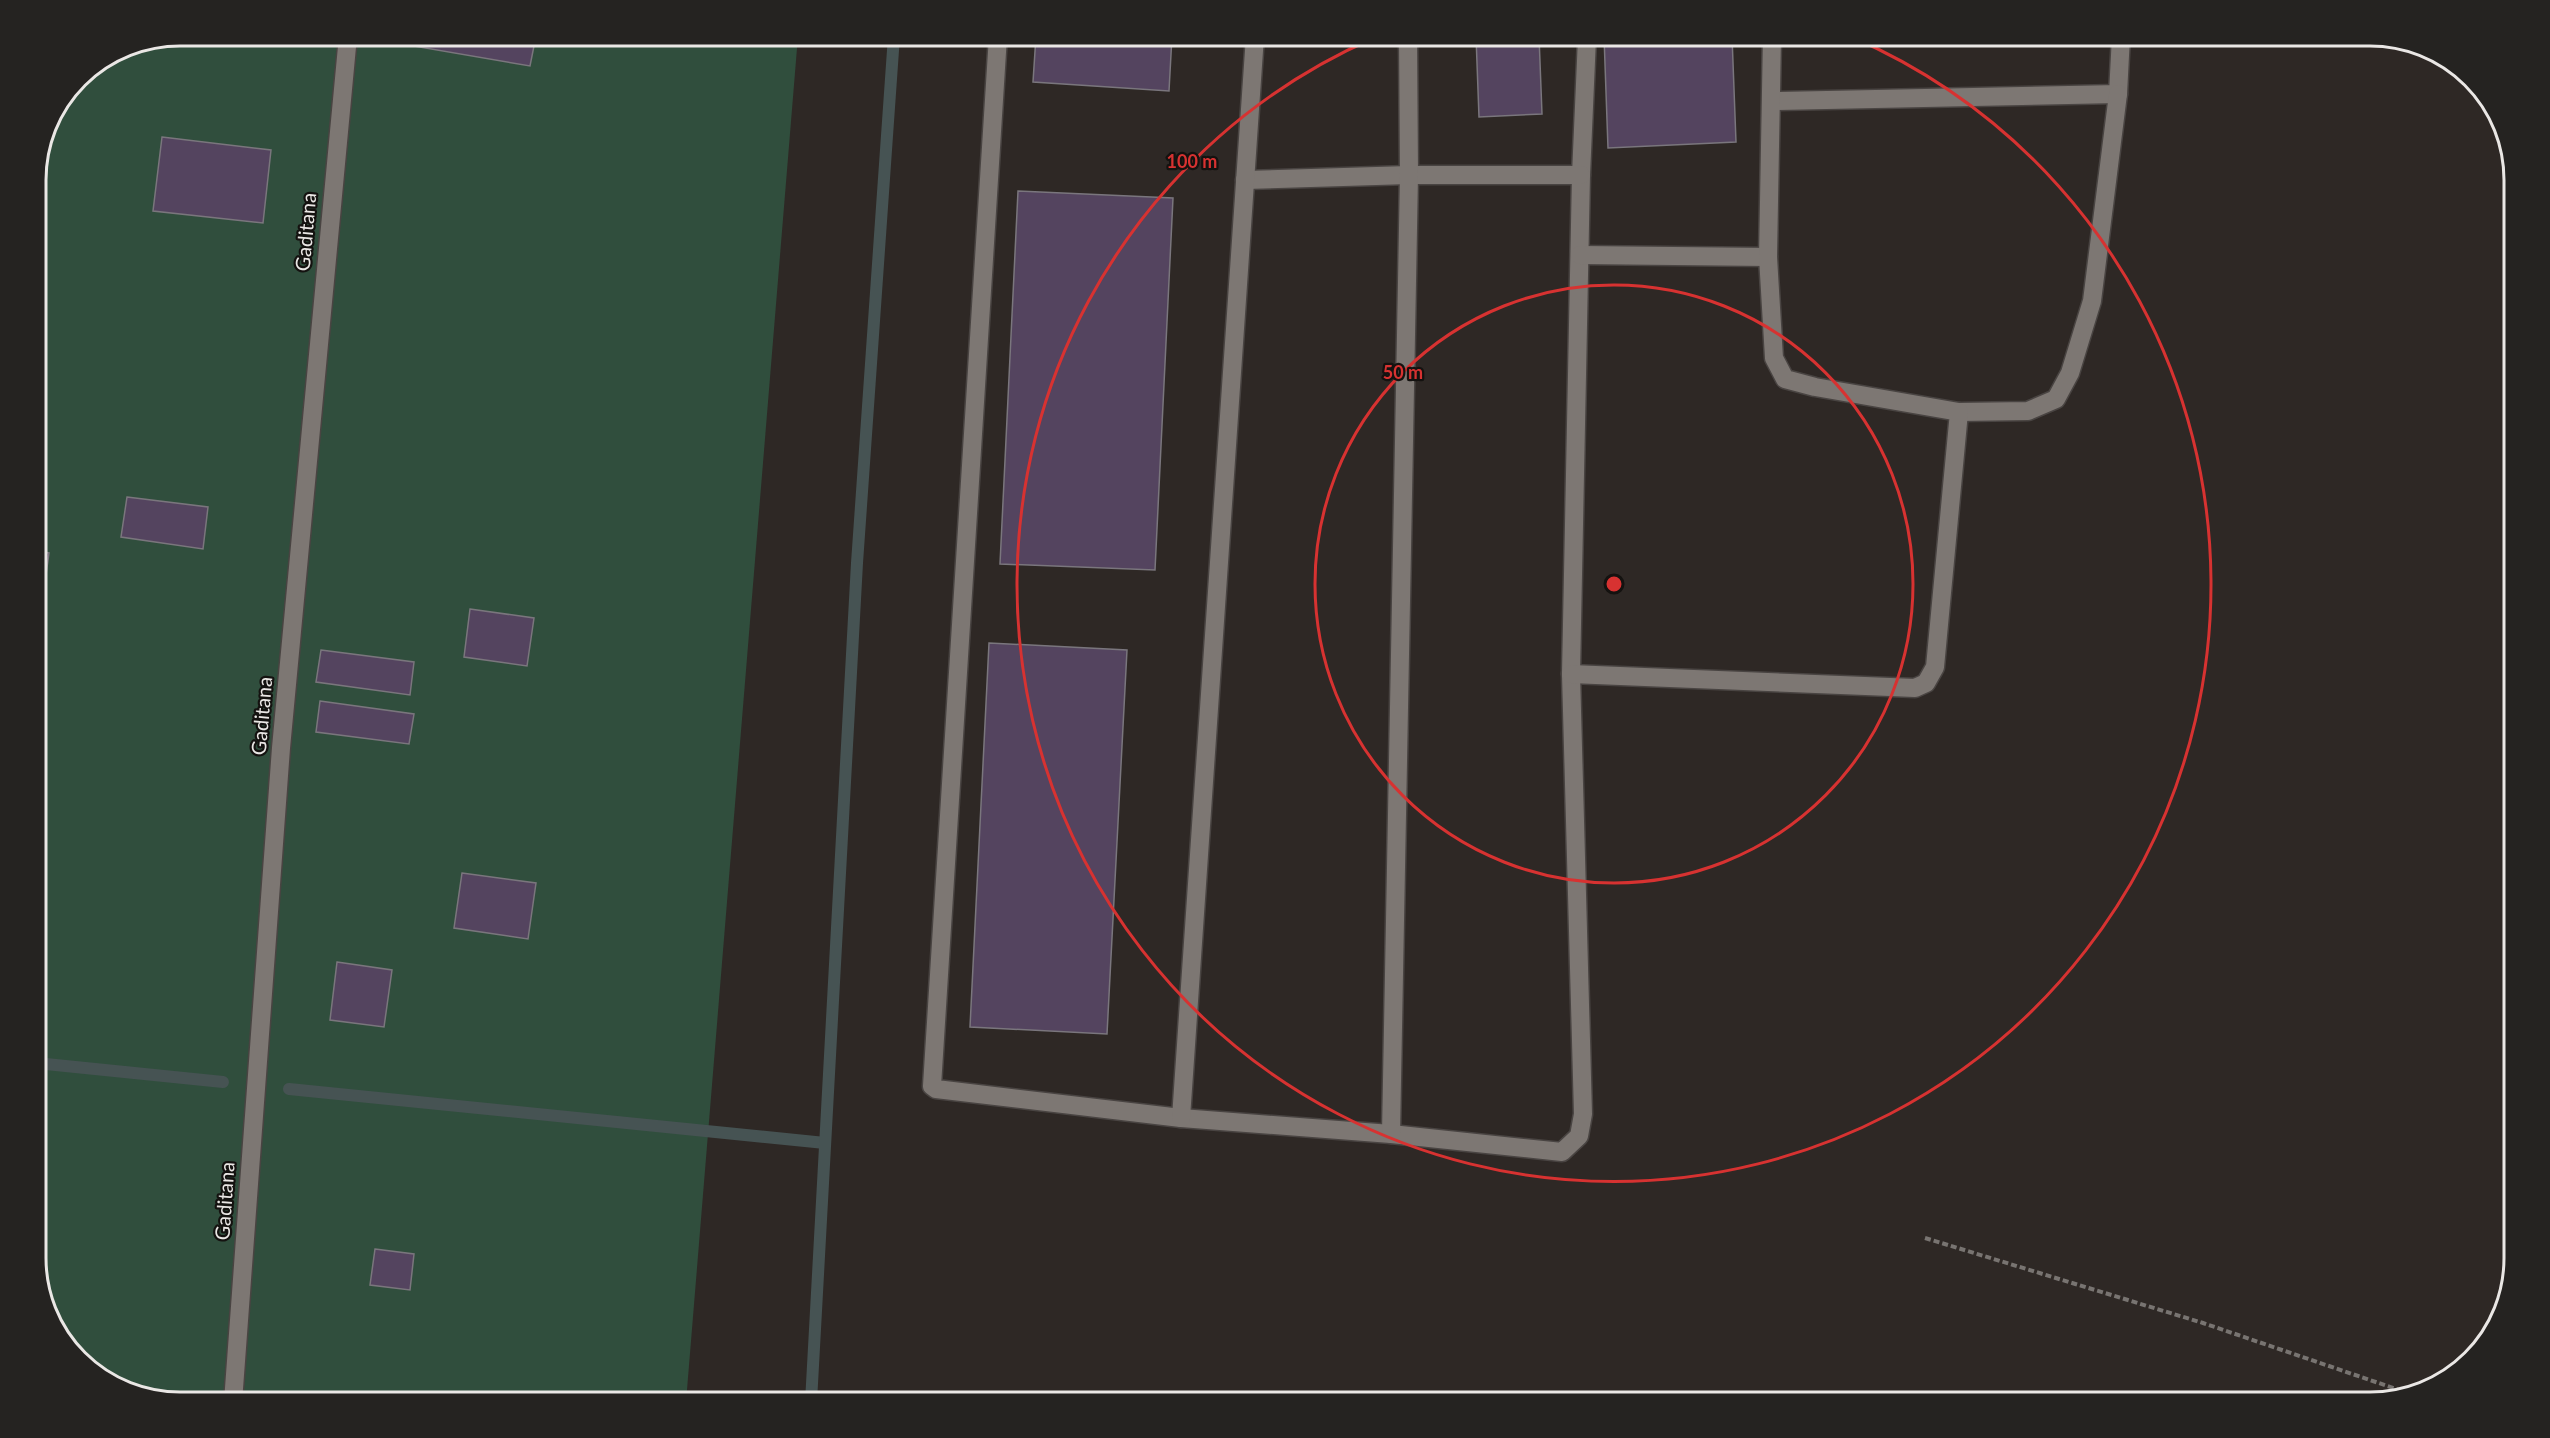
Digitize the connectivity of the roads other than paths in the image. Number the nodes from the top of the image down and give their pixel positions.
1 (347, 46) edge
2 (997, 46) edge
3 (1254, 46) edge
4 (1408, 46) edge
5 (1587, 46) edge
6 (1772, 46) edge
7 (2120, 46) edge
8 (2118, 94) junction
9 (1772, 101) junction
10 (1409, 175) junction
11 (1581, 175) junction
12 (1245, 180) junction
13 (1580, 255) junction
14 (1768, 257) junction
15 (1959, 412) junction
16 (1571, 674) junction
17 (1181, 1118) junction
18 (1391, 1134) junction
19 (234, 1392) edge

1 - 19 street, Gaditana
2 - 17 street
3 - 12 street
4 - 10 street
5 - 11 street
6 - 9 street
7 - 8 street
8 - 9 street
8 - 15 street
9 - 14 street
10 - 11 street
10 - 12 street
10 - 18 street
11 - 13 street
12 - 17 street
13 - 14 street
13 - 16 street
14 - 15 street
15 - 16 street
16 - 18 street
17 - 18 street

